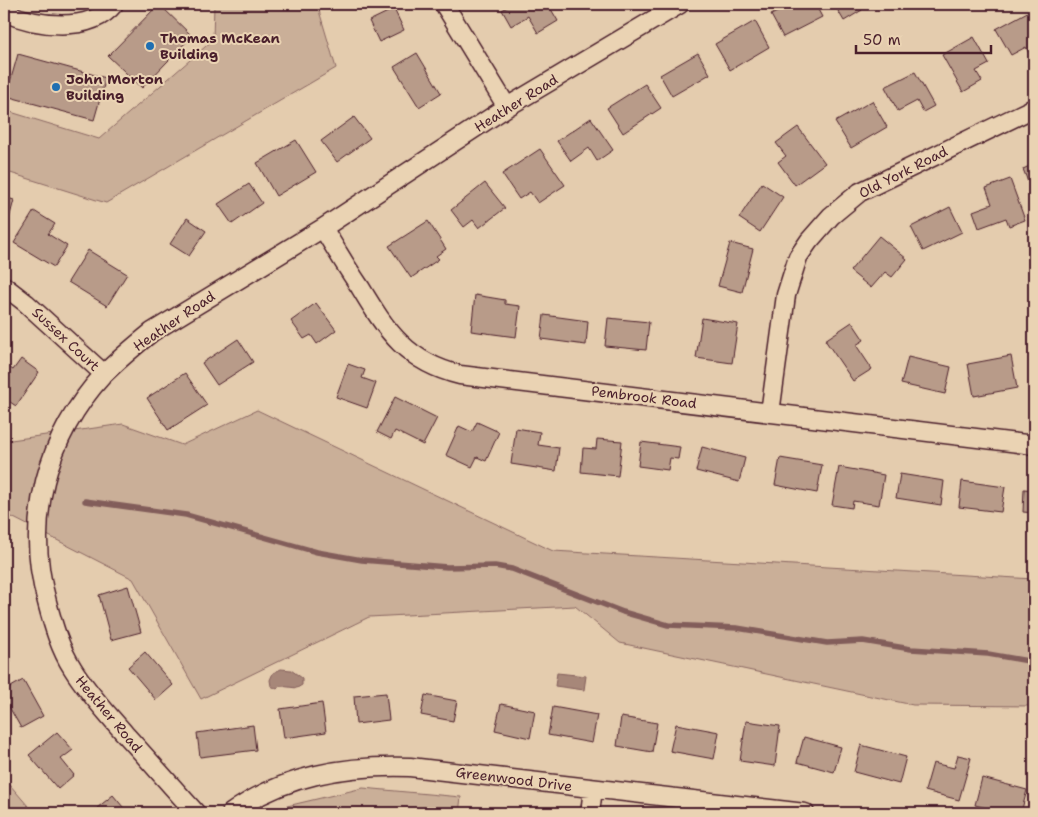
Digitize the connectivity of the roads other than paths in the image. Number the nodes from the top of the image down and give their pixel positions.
1 (114, 4) edge
2 (444, 4) edge
3 (680, 4) edge
4 (4, 12) edge
5 (507, 107) junction
6 (1034, 108) edge
7 (323, 228) junction
8 (4, 286) edge
9 (104, 374) junction
10 (770, 413) junction
11 (1034, 445) edge
12 (593, 789) junction
13 (196, 813) edge
14 (231, 813) edge
15 (590, 813) edge
16 (806, 813) edge

1 - 4 street
2 - 5 street
3 - 5 street, Heather Road
5 - 7 street, Heather Road
6 - 10 street, Old York Road
7 - 9 street, Heather Road
7 - 10 street, Pembrook Road
8 - 9 street, Sussex Court
9 - 13 street, Heather Road
10 - 11 street, Pembrook Road
12 - 14 street, Greenwood Drive
12 - 15 street
12 - 16 street, Greenwood Drive

